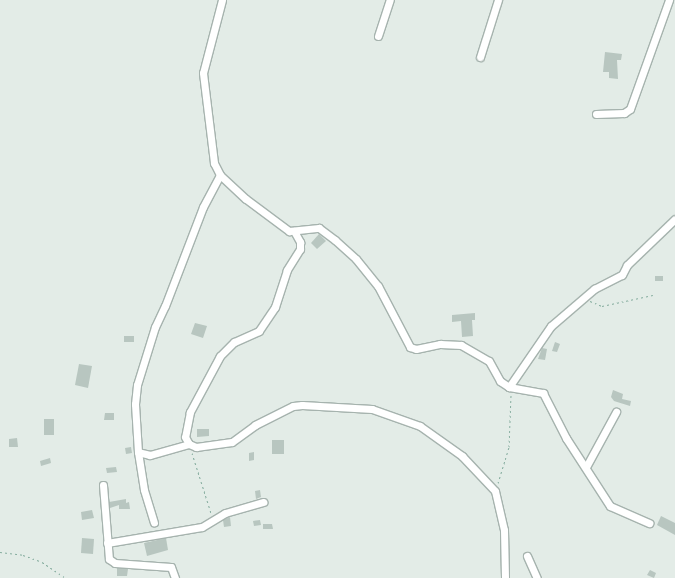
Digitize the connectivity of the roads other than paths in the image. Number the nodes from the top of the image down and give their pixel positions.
1 (222, 0) edge
2 (390, 0) edge
3 (498, 0) edge
4 (669, 0) edge
5 (378, 36) dead end
6 (480, 57) dead end
7 (596, 114) dead end
8 (220, 175) junction
9 (675, 219) edge
10 (294, 231) junction
11 (509, 387) junction
12 (616, 412) dead end
13 (189, 444) junction
14 (138, 452) junction
15 (586, 467) junction
16 (103, 485) dead end
17 (263, 502) dead end
18 (154, 523) dead end
19 (649, 523) dead end
20 (107, 543) junction
21 (527, 556) dead end
22 (175, 578) edge
23 (505, 578) edge
24 (537, 578) edge

1 - 8 street
2 - 5 street
3 - 6 street
4 - 7 street
8 - 10 street
8 - 14 street
9 - 11 street
10 - 11 street
10 - 13 street
11 - 15 street
12 - 15 street
13 - 14 street
13 - 23 street
14 - 18 street
15 - 19 street
16 - 20 street
17 - 20 street
20 - 22 street
21 - 24 street

